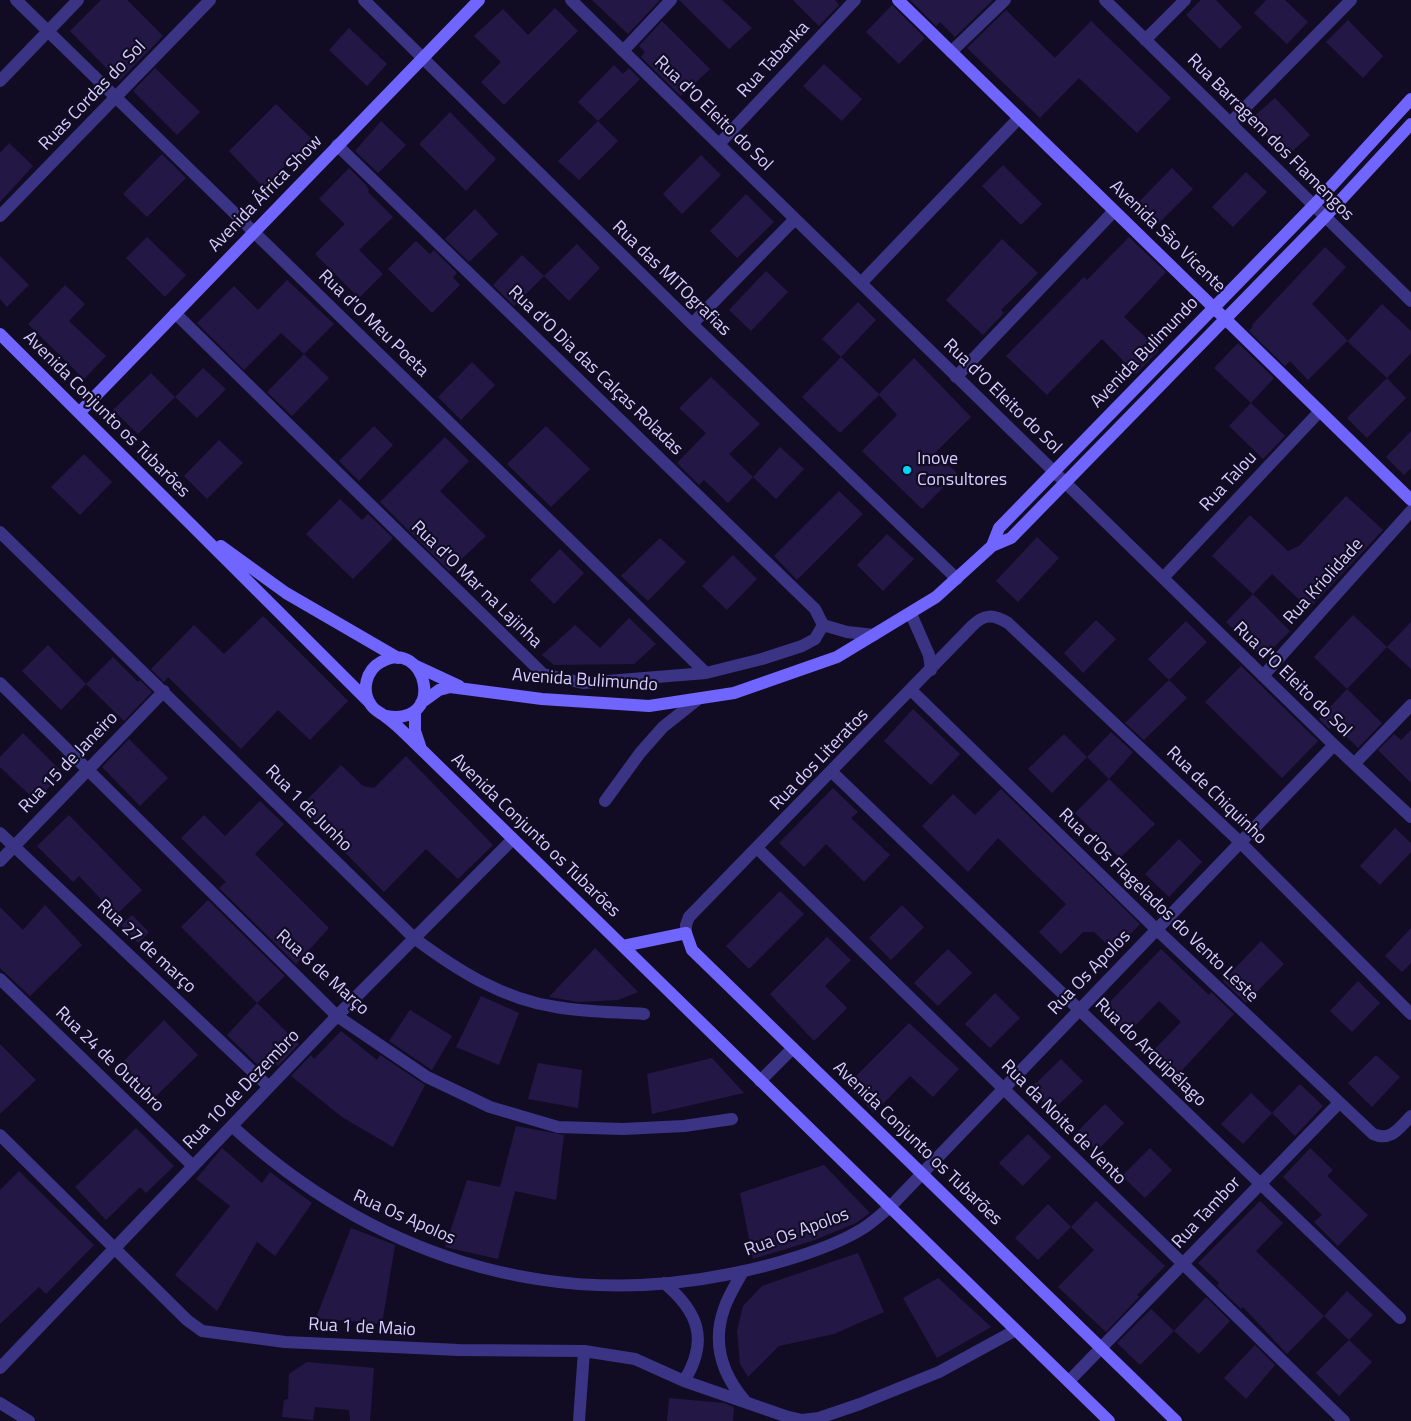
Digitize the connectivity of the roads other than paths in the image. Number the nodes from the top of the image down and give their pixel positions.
1 (16, 0) edge
2 (78, 0) edge
3 (210, 0) edge
4 (364, 0) edge
5 (479, 0) edge
6 (571, 0) edge
7 (671, 0) edge
8 (855, 0) edge
9 (898, 0) edge
10 (1005, 0) edge
11 (1105, 0) edge
12 (1185, 0) edge
13 (1351, 0) edge
14 (48, 31) junction
15 (1145, 40) junction
16 (623, 51) junction
17 (951, 52) junction
18 (423, 58) junction
19 (0, 81) edge
20 (116, 97) junction
21 (1411, 99) edge
22 (1019, 118) junction
23 (1230, 124) junction
24 (1410, 128) edge
25 (719, 144) junction
26 (338, 145) junction
27 (1314, 205) junction
28 (1114, 211) junction
29 (0, 216) edge
30 (1325, 217) junction
31 (795, 219) junction
32 (254, 232) junction
33 (860, 283) junction
34 (1411, 301) edge
35 (1215, 307) junction
36 (175, 313) junction
37 (1226, 318) junction
38 (692, 324) junction
39 (0, 334) edge
40 (956, 377) junction
41 (1320, 411) junction
42 (79, 413) junction
43 (1054, 472) junction
44 (1064, 482) junction
45 (1411, 500) edge
46 (1411, 511) edge
47 (186, 520) junction
48 (0, 532) edge
49 (992, 546) junction
50 (1163, 578) junction
51 (957, 579) junction
52 (912, 614) junction
53 (988, 615) joint
54 (823, 625) junction
55 (874, 635) junction
56 (398, 658) junction
57 (416, 666) junction
58 (931, 670) junction
59 (706, 673) junction
60 (1263, 676) junction
61 (0, 684) edge
62 (462, 687) junction
63 (164, 690) junction
64 (912, 691) junction
65 (697, 700) junction
66 (371, 704) junction
67 (1411, 705) edge
68 (418, 707) junction
69 (386, 716) junction
70 (1334, 745) junction
71 (422, 751) junction
72 (1356, 763) junction
73 (87, 770) junction
74 (832, 772) junction
75 (605, 801) dead end
76 (1411, 817) edge
77 (0, 833) edge
78 (513, 839) junction
79 (1240, 842) junction
80 (13, 846) junction
81 (758, 849) junction
82 (0, 861) edge
83 (1156, 929) junction
84 (686, 933) junction
85 (414, 938) junction
86 (623, 946) junction
87 (0, 979) edge
88 (1079, 1010) junction
89 (644, 1014) dead end
90 (1411, 1014) edge
91 (338, 1016) junction
92 (793, 1048) junction
93 (760, 1081) junction
94 (269, 1087) junction
95 (1004, 1088) junction
96 (1339, 1103) junction
97 (1411, 1116) edge
98 (732, 1119) dead end
99 (232, 1126) junction
100 (0, 1135) edge
101 (193, 1166) junction
102 (923, 1174) junction
103 (1260, 1183) junction
104 (889, 1208) junction
105 (114, 1249) junction
106 (1182, 1265) junction
107 (743, 1271) junction
108 (664, 1283) junction
109 (1400, 1318) dead end
110 (1016, 1330) junction
111 (1101, 1347) junction
112 (584, 1351) junction
113 (0, 1368) edge
114 (684, 1381) junction
115 (1069, 1381) junction
116 (0, 1402) edge
117 (747, 1403) junction
118 (788, 1419) edge
119 (29, 1421) edge
120 (580, 1421) edge
121 (1109, 1421) edge
122 (1176, 1421) edge
123 (1344, 1421) edge

1 - 14 street, Rua d'O Meu Poeta
2 - 14 street
3 - 20 street, Ruas Cordas do Sol
4 - 18 street, Rua das MITOgrafias
5 - 18 street, Avenida África Show
6 - 16 street, Rua d'O Eleito do Sol
7 - 16 street
8 - 25 street, Rua Tabanka
9 - 17 street, Avenida São Vicente
10 - 17 street
11 - 15 street, Rua Barragem dos Flamengos
12 - 15 street
13 - 23 street
14 - 19 street
14 - 20 street, Rua d'O Meu Poeta
15 - 23 street, Rua Barragem dos Flamengos
16 - 25 street, Rua d'O Eleito do Sol
17 - 22 street, Avenida São Vicente
18 - 26 street, Avenida África Show
18 - 38 street, Rua das MITOgrafias
20 - 29 street, Ruas Cordas do Sol
20 - 32 street, Rua d'O Meu Poeta
21 - 27 street, Avenida Bulimundo
22 - 28 street, Avenida São Vicente
22 - 33 street
23 - 27 street, Rua Barragem dos Flamengos
24 - 30 street, Avenida Bulimundo
25 - 31 street, Rua d'O Eleito do Sol
26 - 32 street, Avenida África Show
26 - 54 street, Rua d'O Dia das Calças Roladas
27 - 30 street, Rua Barragem dos Flamengos
27 - 35 street, Avenida Bulimundo
28 - 35 street, Avenida São Vicente
28 - 40 street
30 - 34 street, Rua Barragem dos Flamengos
30 - 37 street, Avenida Bulimundo
31 - 33 street, Rua d'O Eleito do Sol
31 - 38 street
32 - 36 street, Avenida África Show
32 - 59 street, Rua d'O Meu Poeta
33 - 40 street, Rua d'O Eleito do Sol
35 - 37 street, Avenida São Vicente
35 - 43 street, Avenida Bulimundo
36 - 42 street, Avenida África Show
36 - 59 street, Rua d'O Mar na Lajinha
37 - 41 street, Avenida São Vicente
37 - 44 street, Avenida Bulimundo
38 - 51 street, Rua das MITOgrafias
39 - 42 street, Avenida Conjunto os Tubarões
40 - 43 street, Rua d'O Eleito do Sol
41 - 45 street, Avenida São Vicente
41 - 50 street, Rua Talou
42 - 47 street, Avenida Conjunto os Tubarões
43 - 44 street, Rua d'O Eleito do Sol
43 - 49 street, Avenida Bulimundo
44 - 49 street, Avenida Bulimundo
44 - 50 street, Rua d'O Eleito do Sol
46 - 60 street, Rua Kriolidade
47 - 56 street
47 - 66 street
48 - 63 street, Rua 1 de Junho
49 - 51 street, Avenida Bulimundo
50 - 60 street, Rua d'O Eleito do Sol
51 - 52 street, Avenida Bulimundo
52 - 55 street, Avenida Bulimundo
52 - 58 street
53 - 58 street, Rua dos Literatos
53 - 79 street, Rua de Chiquinho
54 - 55 street
54 - 59 street, Rua d'O Mar na Lajinha
55 - 65 street, Avenida Bulimundo
56 - 57 street
56 - 66 street
57 - 62 street
57 - 68 street
58 - 64 street, Rua dos Literatos
60 - 70 street, Rua d'O Eleito do Sol
61 - 73 street, Rua 8 de Março
62 - 65 street, Avenida Bulimundo
62 - 68 street
63 - 73 street, Rua 15 de Janeiro
63 - 85 street, Rua 1 de Junho
64 - 74 street, Rua dos Literatos
64 - 83 street, Rua d'Os Flagelados do Vento Leste
65 - 75 street
66 - 69 street
67 - 72 street
68 - 69 street
68 - 71 street
69 - 71 street, Avenida Conjunto os Tubarões
70 - 72 street, Rua d'O Eleito do Sol
70 - 79 street, Rua Os Apolos
71 - 78 street, Avenida Conjunto os Tubarões
72 - 76 street, Rua d'O Eleito do Sol
73 - 80 street, Rua 15 de Janeiro
73 - 91 street, Rua 8 de Março
74 - 81 street, Rua dos Literatos
74 - 88 street, Rua do Arquipélago
77 - 80 street, Rua 27 de março
78 - 85 street, Rua 10 de Dezembro
78 - 86 street, Avenida Conjunto os Tubarões
79 - 83 street, Rua Os Apolos
79 - 90 street, Rua de Chiquinho
80 - 82 street, Rua 15 de Janeiro
80 - 94 street, Rua 27 de março
81 - 84 street, Rua dos Literatos
81 - 95 street, Rua da Noite de Vento
83 - 88 street, Rua Os Apolos
83 - 96 street, Rua d'Os Flagelados do Vento Leste
84 - 86 street
84 - 92 street, Avenida Conjunto os Tubarões
85 - 89 street, Rua 1 de Junho
85 - 91 street, Rua 10 de Dezembro
86 - 93 street, Avenida Conjunto os Tubarões
87 - 101 street, Rua 24 de Outubro
88 - 95 street, Rua Os Apolos
88 - 103 street, Rua do Arquipélago
91 - 94 street, Rua 10 de Dezembro
91 - 98 street, Rua 8 de Março
92 - 93 street
92 - 102 street, Avenida Conjunto os Tubarões
93 - 104 street, Avenida Conjunto os Tubarões
94 - 99 street, Rua 10 de Dezembro
95 - 102 street, Rua Os Apolos
95 - 106 street, Rua da Noite de Vento
96 - 97 street, Rua d'Os Flagelados do Vento Leste
96 - 103 street, Rua Tambor
99 - 101 street, Rua 10 de Dezembro
99 - 108 street, Rua Os Apolos
100 - 105 street, Rua 1 de Maio
101 - 105 street, Rua 10 de Dezembro
102 - 104 street, Rua Os Apolos
102 - 111 street, Avenida Conjunto os Tubarões
103 - 106 street, Rua Tambor
103 - 109 street, Rua do Arquipélago
104 - 107 street, Rua Os Apolos
104 - 110 street, Avenida Conjunto os Tubarões
105 - 112 street, Rua 1 de Maio
105 - 113 street, Rua 10 de Dezembro
106 - 111 street, Rua Tambor
106 - 123 street, Rua da Noite de Vento
107 - 108 street, Rua Os Apolos
107 - 117 street
108 - 114 street
110 - 115 street, Avenida Conjunto os Tubarões
110 - 118 street, Rua 1 de Maio
111 - 115 street, Rua Tambor
111 - 122 street, Avenida Conjunto os Tubarões
112 - 114 street, Rua 1 de Maio
112 - 120 street
114 - 117 street, Rua 1 de Maio
115 - 121 street, Avenida Conjunto os Tubarões
116 - 119 street
117 - 118 street, Rua 1 de Maio

